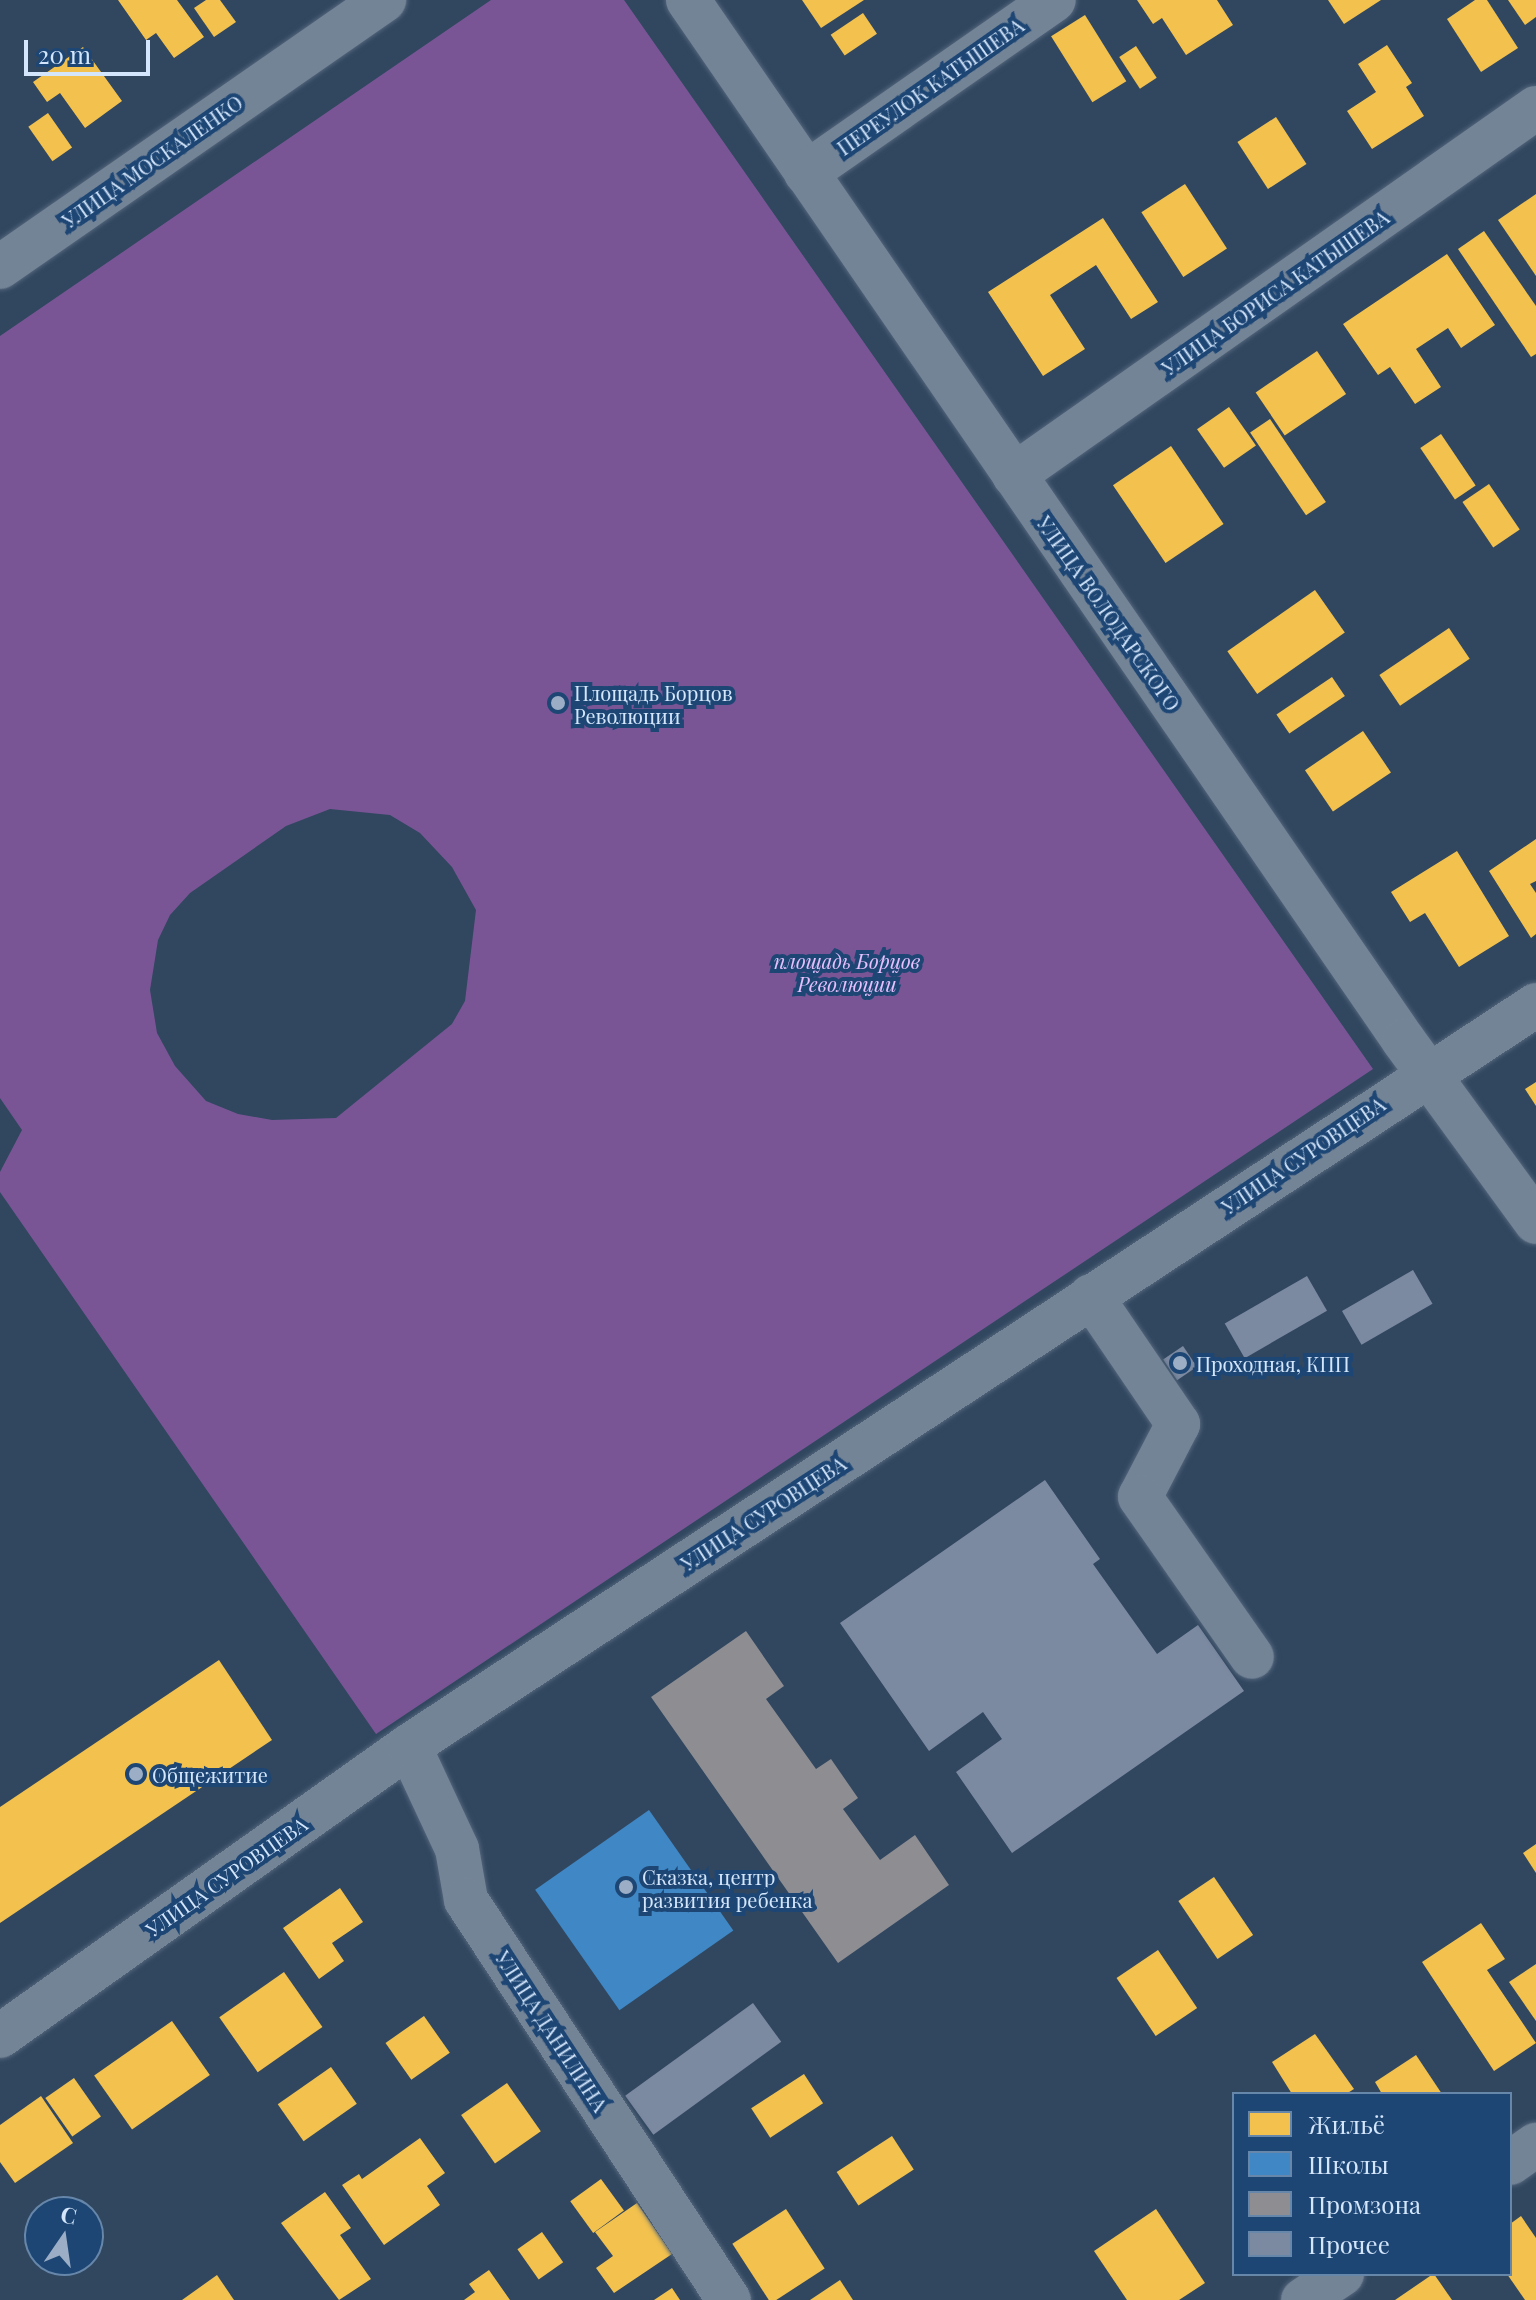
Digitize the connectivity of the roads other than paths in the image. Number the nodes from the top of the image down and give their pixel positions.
1 (384, 0) edge
2 (688, 0) edge
3 (1054, 0) edge
4 (1536, 108) edge
5 (806, 173) junction
6 (0, 267) edge
7 (1014, 475) junction
8 (1536, 1005) edge
9 (1427, 1072) junction
10 (1536, 1222) edge
11 (1091, 1296) junction
12 (1252, 1657) dead end
13 (409, 1746) junction
14 (0, 2036) edge
15 (1536, 2145) edge
16 (1512, 2162) edge
17 (1339, 2276) edge
18 (729, 2300) edge
19 (1303, 2300) edge

1 - 6 street, УЛИЦА МОСКАЛЕНКО
2 - 5 street, УЛИЦА ВОЛОДАРСКОГО
3 - 5 street, ПЕРЕУЛОК КАТЫШЕВА
4 - 7 street, УЛИЦА БОРИСА КАТЫШЕВА
5 - 7 street, УЛИЦА ВОЛОДАРСКОГО
7 - 9 street, УЛИЦА ВОЛОДАРСКОГО
8 - 9 street, УЛИЦА СУРОВЦЕВА
9 - 10 street, УЛИЦА ВОЛОДАРСКОГО
9 - 11 street, УЛИЦА СУРОВЦЕВА
11 - 12 street
11 - 13 street, УЛИЦА СУРОВЦЕВА
13 - 14 street, УЛИЦА СУРОВЦЕВА
13 - 18 street, УЛИЦА ДАНИЛИНА
15 - 16 street
17 - 19 street

